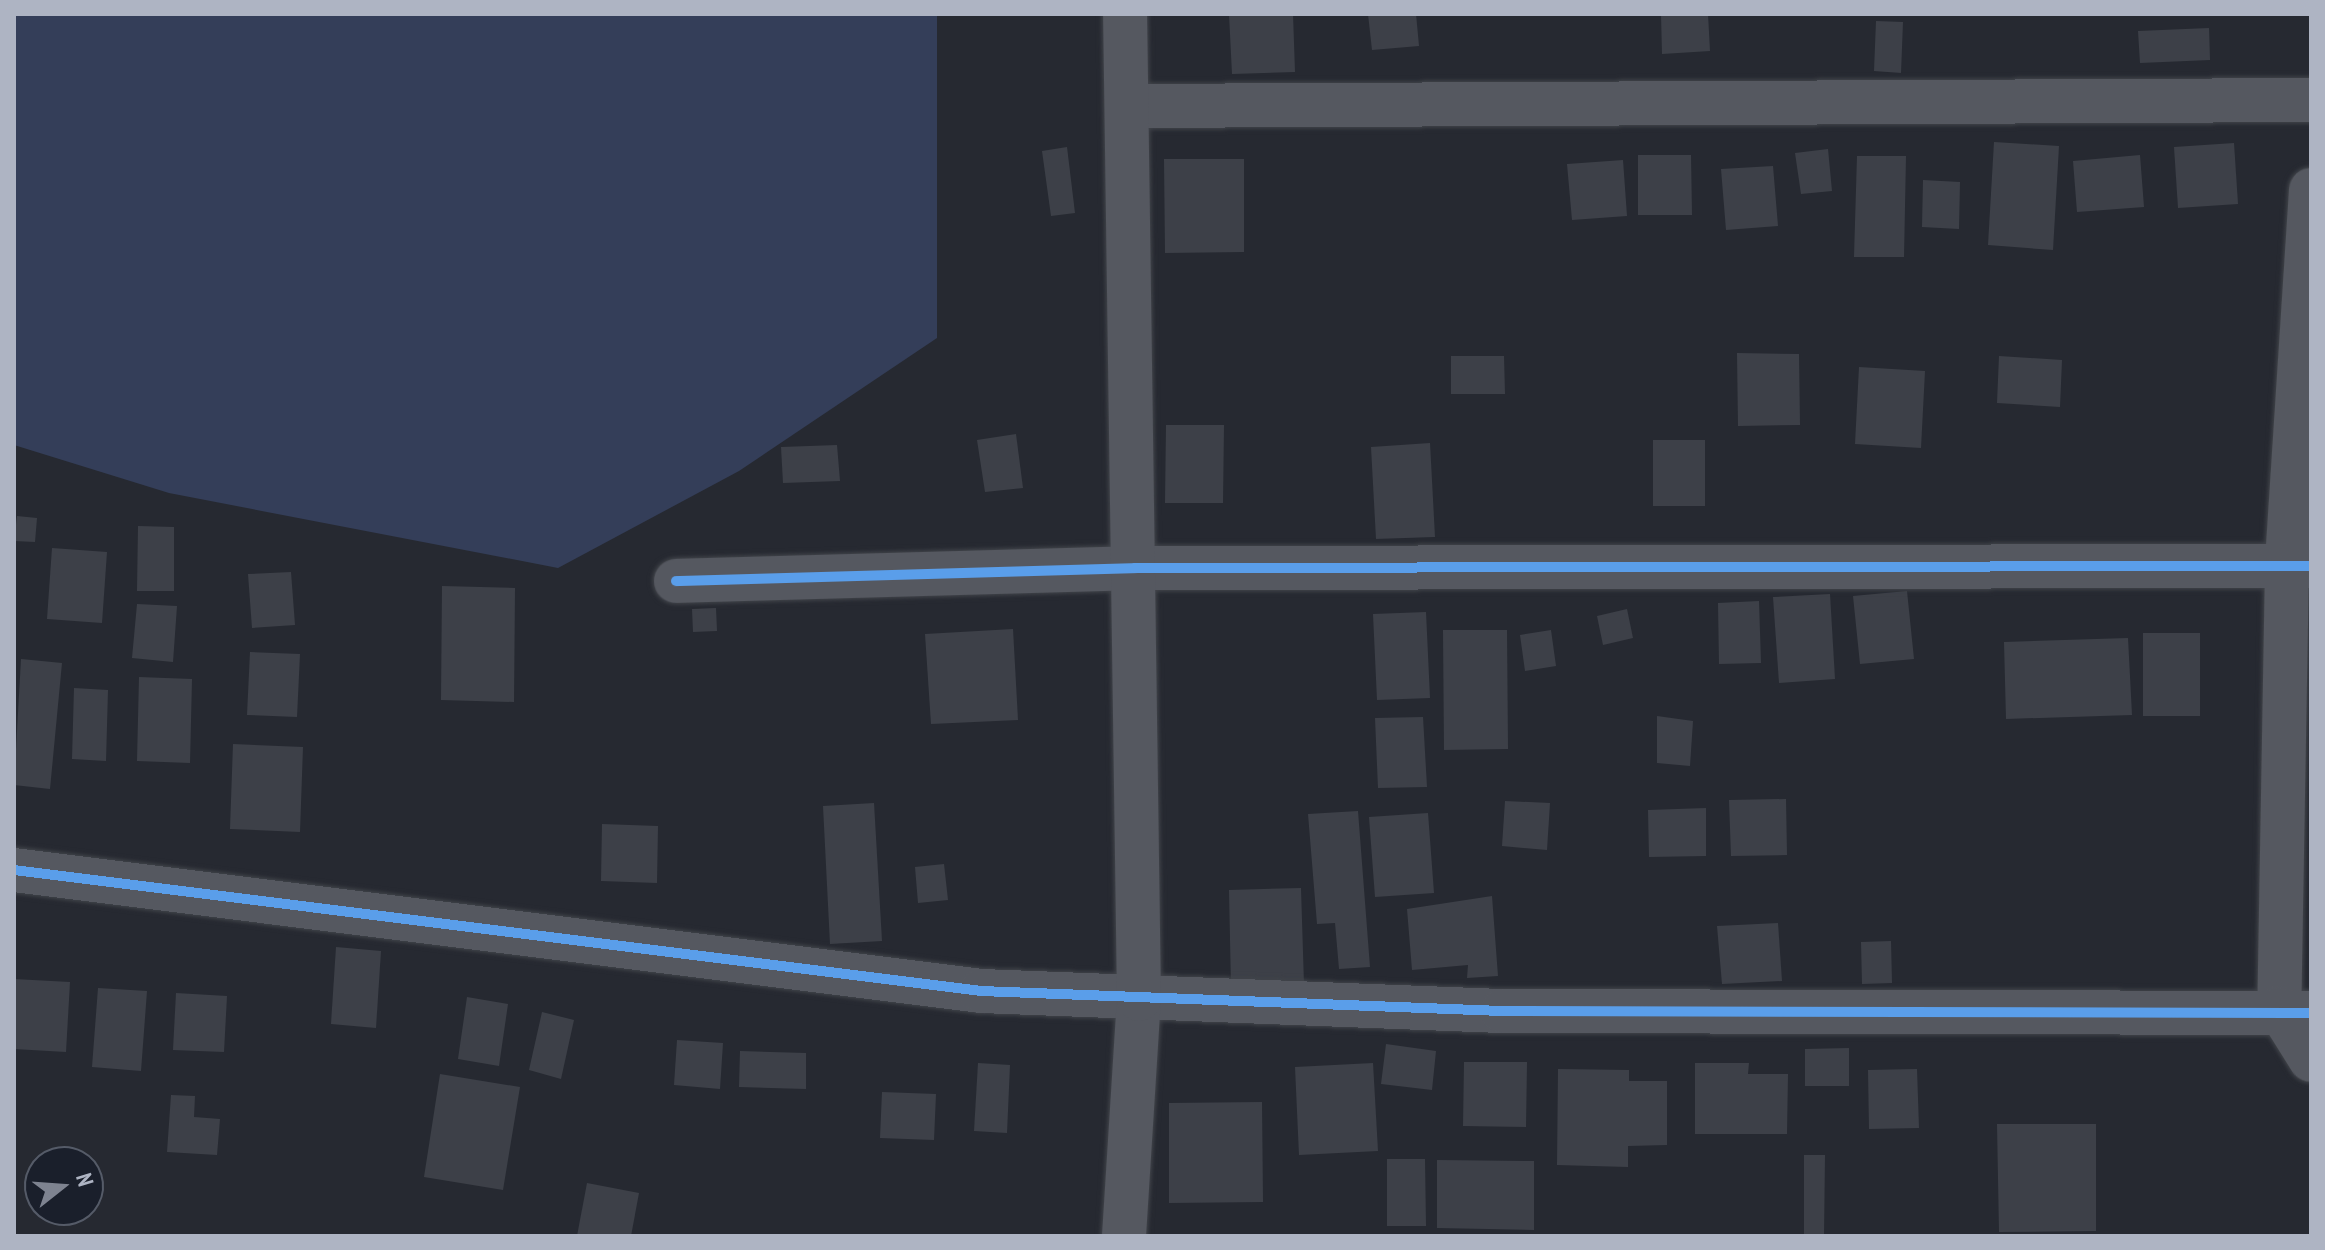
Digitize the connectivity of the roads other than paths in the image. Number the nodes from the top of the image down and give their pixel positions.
1 (1125, 14) edge
2 (2311, 100) edge
3 (1127, 106) junction
4 (2311, 190) edge
5 (2299, 566) edge
6 (1135, 568) junction
7 (676, 581) dead end
8 (14, 870) edge
9 (1139, 999) junction
10 (2295, 1011) edge
11 (2311, 1060) edge
12 (1124, 1236) edge

1 - 3 street
2 - 3 street
3 - 6 street
4 - 5 street
5 - 6 street
5 - 10 street
6 - 7 street
6 - 9 street
8 - 9 street
9 - 10 street
9 - 12 street
10 - 11 street

